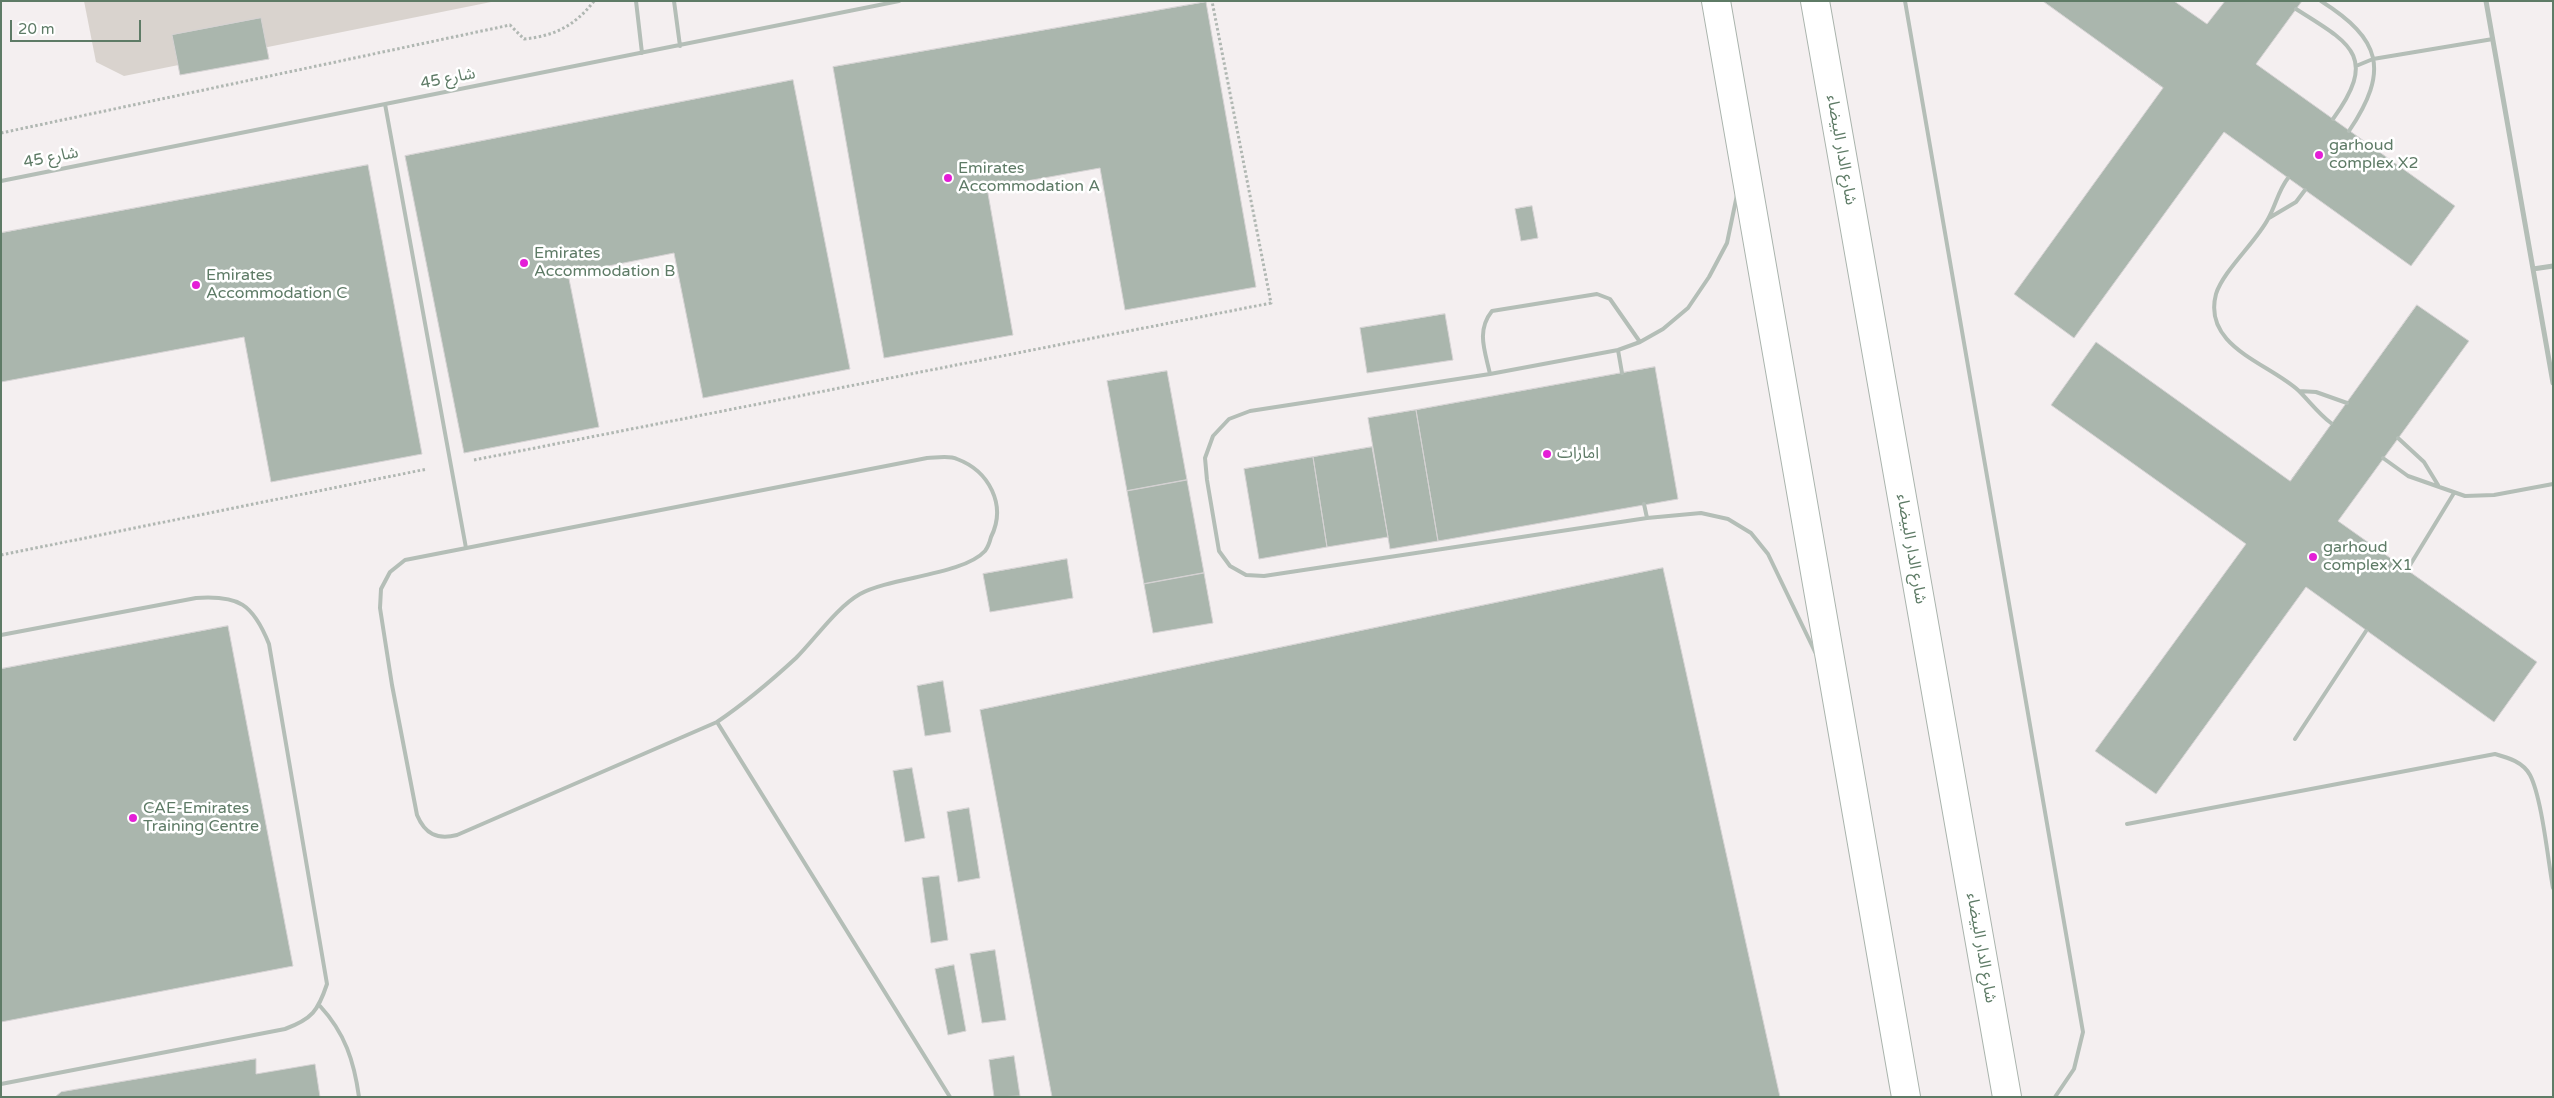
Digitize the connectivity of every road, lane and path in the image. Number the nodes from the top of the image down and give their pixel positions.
1 (594, 1) edge
2 (636, 1) edge
3 (674, 1) edge
4 (899, 1) edge
5 (1212, 1) edge
6 (1716, 1) edge
7 (1815, 1) edge
8 (1904, 1) edge
9 (2321, 1) edge
10 (2486, 1) edge
11 (2296, 9) dead end
12 (2493, 40) junction
13 (680, 46) junction
14 (642, 53) junction
15 (2373, 59) junction
16 (2356, 66) junction
17 (385, 104) junction
18 (2333, 119) dead end
19 (2349, 130) dead end
20 (1, 133) edge
21 (2288, 178) dead end
22 (1, 181) edge
23 (1738, 188) dead end
24 (2305, 190) dead end
25 (2269, 218) junction
26 (2553, 266) edge
27 (2533, 270) junction
28 (1640, 342) junction
29 (1618, 350) junction
30 (1622, 373) dead end
31 (1490, 374) junction
32 (2553, 383) edge
33 (2299, 391) junction
34 (2347, 402) dead end
35 (2331, 423) dead end
36 (2398, 438) dead end
37 (2383, 458) dead end
38 (452, 464) junction
39 (2553, 484) edge
40 (2438, 485) junction
41 (2454, 494) junction
42 (1644, 504) dead end
43 (1647, 518) junction
44 (466, 548) junction
45 (1, 555) edge
46 (2407, 570) dead end
47 (2366, 632) dead end
48 (1, 635) edge
49 (1821, 664) dead end
50 (1825, 673) dead end
51 (1838, 699) junction
52 (717, 722) junction
53 (2295, 739) dead end
54 (2127, 824) dead end
55 (2553, 888) edge
56 (320, 1006) junction
57 (1, 1084) edge
58 (359, 1097) edge
59 (950, 1097) edge
60 (1906, 1097) edge
61 (2006, 1097) edge
62 (2055, 1097) edge

1 - 20 path
2 - 14 lane
3 - 13 lane
4 - 13 lane, شارع 45
5 - 38 path
6 - 51 main road
7 - 61 main road, شارع الدار البيضاء
8 - 62 lane
9 - 15 lane
10 - 12 street
11 - 16 lane
12 - 15 lane
12 - 27 street
13 - 14 lane, شارع 45
14 - 17 lane, شارع 45
15 - 16 lane
15 - 19 lane
16 - 18 lane
17 - 22 lane, شارع 45
17 - 38 lane
21 - 25 lane
23 - 28 lane
24 - 25 lane
25 - 33 lane
26 - 27 street
27 - 32 street
28 - 29 lane
28 - 31 lane
29 - 30 lane
29 - 31 lane
31 - 43 lane
33 - 34 lane
33 - 35 lane
36 - 40 lane
37 - 40 lane
38 - 44 lane
38 - 45 path
39 - 41 lane
40 - 41 lane
41 - 46 lane
42 - 43 lane
43 - 49 lane
44 - 52 lane
44 - 52 lane
47 - 53 lane
48 - 56 lane
50 - 51 lane
51 - 60 main road
52 - 59 lane
54 - 55 lane
56 - 57 lane
56 - 58 lane

